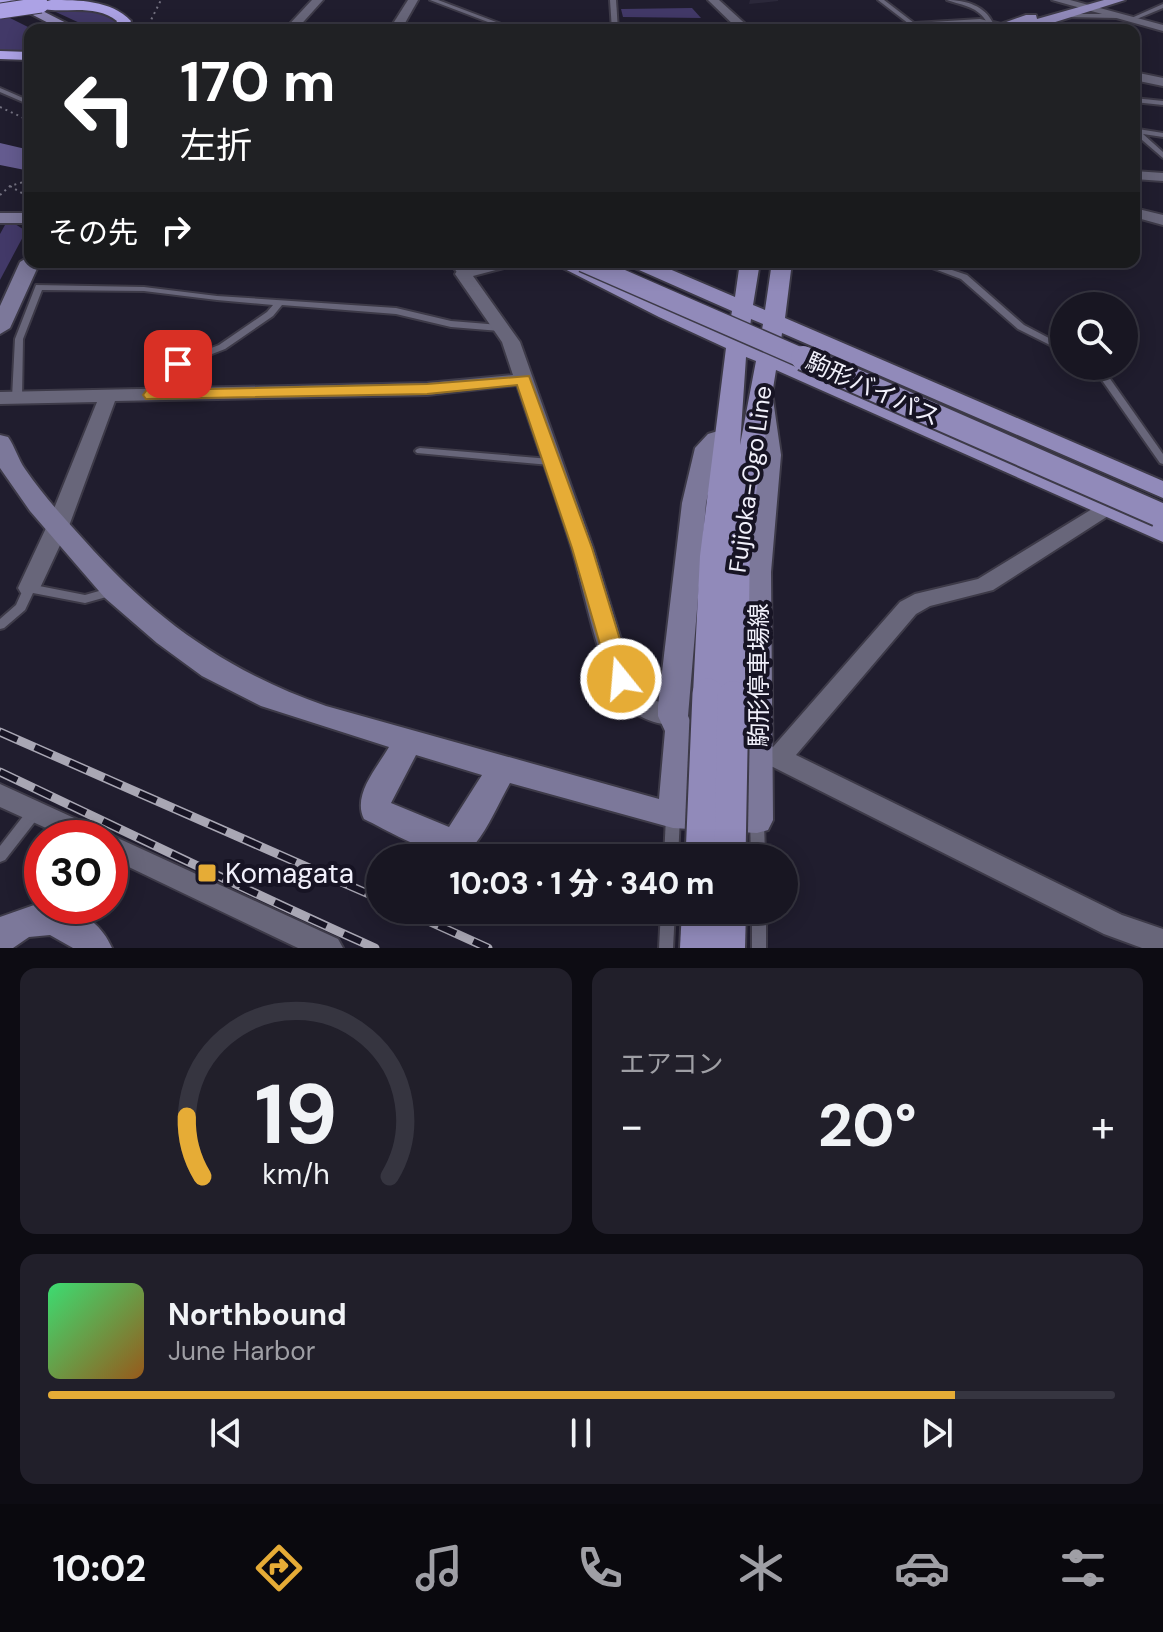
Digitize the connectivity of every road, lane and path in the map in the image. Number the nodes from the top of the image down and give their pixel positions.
1 (11, 0) edge
2 (161, 0) edge
3 (318, 0) edge
4 (413, 0) edge
5 (433, 0) edge
6 (613, 0) edge
7 (713, 0) edge
8 (881, 0) edge
9 (950, 0) edge
10 (1057, 0) edge
11 (1118, 0) edge
12 (35, 2) edge
13 (1091, 4) edge
14 (1, 5) edge
15 (1163, 6) edge
16 (1070, 10) junction
17 (136, 11) dead end
18 (1125, 18) junction
19 (40, 24) edge
20 (61, 24) edge
21 (122, 24) edge
22 (131, 24) edge
23 (149, 24) edge
24 (296, 24) edge
25 (399, 24) edge
26 (498, 24) edge
27 (615, 24) edge
28 (739, 24) edge
29 (912, 24) edge
30 (998, 24) edge
31 (1020, 24) edge
32 (1163, 28) edge
33 (0, 57) edge
34 (24, 58) edge
35 (1140, 77) edge
36 (1163, 82) edge
37 (0, 90) edge
38 (24, 100) edge
39 (1140, 101) edge
40 (1163, 103) edge
41 (0, 107) edge
42 (24, 118) edge
43 (1140, 131) edge
44 (1140, 135) edge
45 (1163, 135) edge
46 (1163, 156) edge
47 (1140, 175) edge
48 (1163, 177) edge
49 (24, 182) edge
50 (10, 186) junction
51 (24, 194) edge
52 (0, 195) edge
53 (1140, 214) edge
54 (1163, 220) edge
55 (27, 268) edge
56 (458, 268) edge
57 (574, 268) edge
58 (597, 268) edge
59 (621, 268) edge
60 (651, 268) edge
61 (749, 268) edge
62 (781, 268) edge
63 (938, 268) edge
64 (744, 296) junction
65 (279, 303) junction
66 (775, 322) junction
67 (0, 328) edge
68 (500, 328) junction
69 (1050, 342) edge
70 (737, 344) junction
71 (767, 357) junction
72 (523, 379) junction
73 (1106, 380) edge
74 (152, 395) junction
75 (108, 396) junction
76 (9, 398) edge
77 (762, 399) junction
78 (728, 435) junction
79 (0, 442) edge
80 (420, 451) dead end
81 (1163, 461) edge
82 (550, 462) junction
83 (1160, 503) edge
84 (1110, 505) junction
85 (58, 526) junction
86 (29, 588) junction
87 (114, 591) junction
88 (0, 625) edge
89 (720, 696) junction
90 (673, 716) junction
91 (409, 741) junction
92 (768, 756) junction
93 (502, 769) junction
94 (0, 795) edge
95 (36, 810) junction
96 (673, 815) junction
97 (57, 820) edge
98 (757, 820) junction
99 (672, 844) edge
100 (703, 844) edge
101 (729, 844) edge
102 (758, 844) edge
103 (128, 854) edge
104 (0, 856) edge
105 (667, 924) edge
106 (698, 924) edge
107 (729, 924) edge
108 (759, 924) edge
109 (0, 937) edge
110 (1163, 942) edge
111 (95, 948) edge
112 (328, 948) edge
113 (666, 948) edge
114 (697, 948) edge
115 (728, 948) edge
116 (759, 948) edge

1 - 20 main road
2 - 23 path
3 - 24 street
4 - 25 street
5 - 26 lane
6 - 27 lane
7 - 28 street
8 - 29 lane
9 - 30 lane
10 - 16 street
11 - 13 main road
12 - 14 highway, bridge
12 - 21 highway
13 - 16 main road
13 - 18 street
14 - 19 main road
15 - 18 lane
16 - 18 lane
16 - 31 main road
17 - 22 highway
18 - 32 street
33 - 34 highway
35 - 36 street
37 - 38 lane
39 - 40 lane
41 - 42 path
43 - 45 lane
44 - 46 lane
47 - 48 street
49 - 50 path
50 - 51 path
50 - 52 path
53 - 54 street
55 - 67 main road
56 - 68 street
57 - 70 main road
58 - 83 main road, 駒形バイパス, bridge
59 - 83 main road, 駒形バイパス
60 - 64 main road
61 - 64 main road, Fujioka-Ogo Line
62 - 66 main road, Fujioka-Ogo Line
63 - 69 lane
64 - 66 main road
64 - 70 main road, Fujioka-Ogo Line
65 - 68 lane
65 - 74 lane
65 - 76 lane
66 - 71 main road, Fujioka-Ogo Line
66 - 83 main road
68 - 72 street
70 - 71 main road
70 - 78 main road, Fujioka-Ogo Line
71 - 77 main road, Fujioka-Ogo Line
71 - 84 main road
72 - 74 street
72 - 82 street
73 - 81 lane
74 - 75 street
75 - 76 street
75 - 85 street
77 - 89 main road, Fujioka-Ogo Line
77 - 92 main road, 駒形停車場線
78 - 89 main road, Fujioka-Ogo Line
78 - 90 main road
79 - 85 main road
80 - 82 lane
82 - 90 street
83 - 84 main road
84 - 92 street
85 - 86 street
85 - 87 main road
86 - 87 lane
86 - 88 lane
87 - 91 main road
89 - 100 main road, bridge
89 - 101 main road, bridge
90 - 96 main road
91 - 93 main road
91 - 93 main road
92 - 98 main road, 駒形停車場線
92 - 110 street
93 - 96 main road
94 - 95 street
95 - 97 street
95 - 104 lane
96 - 98 main road
96 - 99 lane
98 - 102 lane
103 - 112 street
105 - 113 lane
106 - 114 main road
107 - 115 main road
108 - 116 lane
109 - 111 main road

